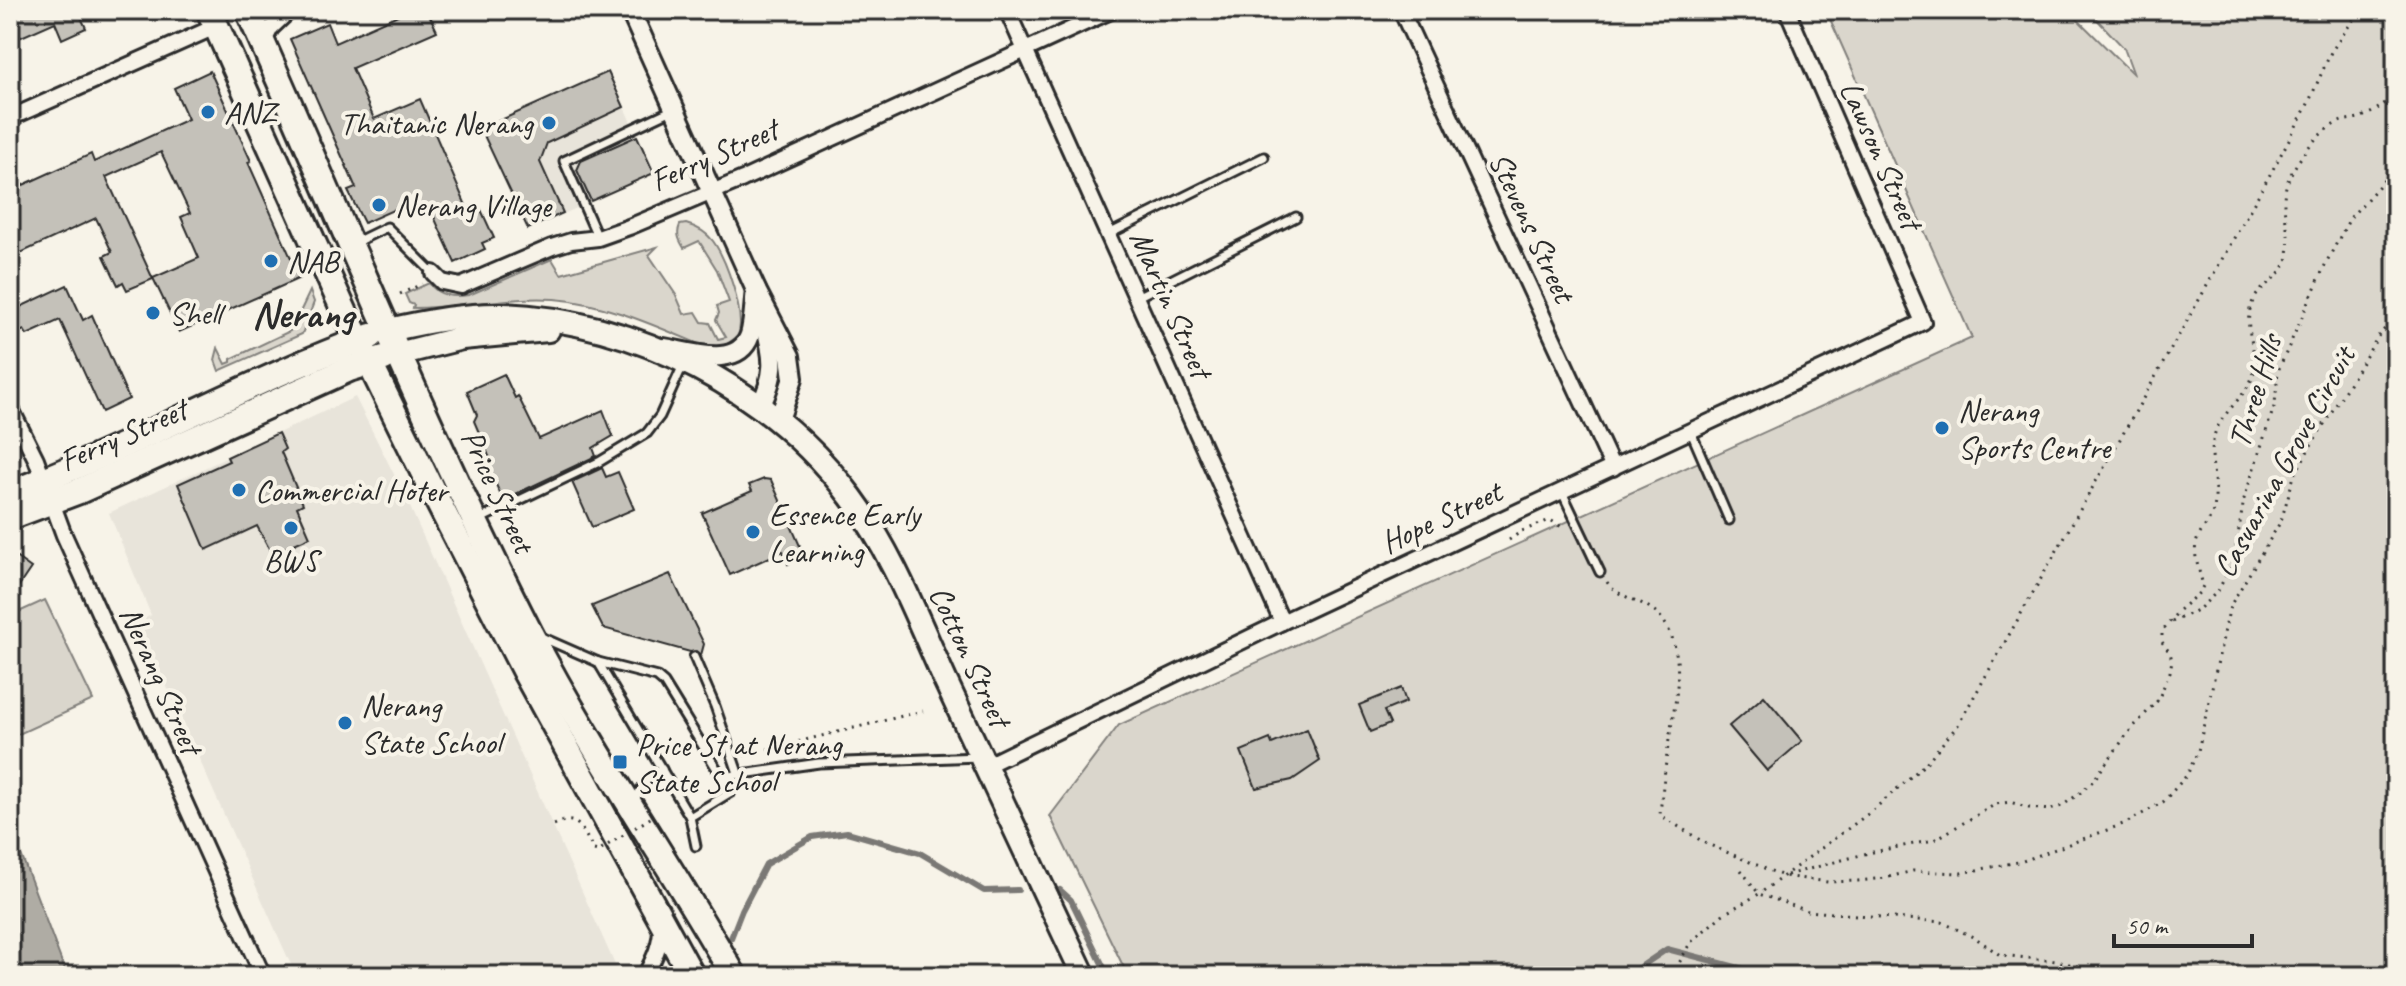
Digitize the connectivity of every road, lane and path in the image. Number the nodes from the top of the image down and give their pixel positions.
1 (246, 10) edge
2 (290, 10) edge
3 (630, 10) edge
4 (1007, 10) edge
5 (1113, 10) edge
6 (1401, 10) edge
7 (1787, 10) edge
8 (2360, 10) edge
9 (215, 15) edge
10 (263, 43) junction
11 (1027, 51) junction
12 (2396, 94) edge
13 (674, 109) junction
14 (255, 111) junction
15 (10, 118) edge
16 (1264, 157) dead end
17 (2396, 167) edge
18 (711, 193) junction
19 (1296, 217) dead end
20 (1109, 234) junction
21 (598, 238) junction
22 (352, 244) junction
23 (434, 275) junction
24 (756, 290) junction
25 (400, 294) dead end
26 (1137, 297) junction
27 (2396, 317) edge
28 (1923, 322) joint
29 (585, 326) junction
30 (389, 330) junction
31 (363, 352) junction
32 (398, 354) junction
33 (687, 357) junction
34 (10, 407) edge
35 (760, 407) junction
36 (779, 420) junction
37 (1691, 432) junction
38 (1613, 468) junction
39 (48, 490) junction
40 (1562, 492) junction
41 (10, 493) edge
42 (10, 517) edge
43 (1729, 520) dead end
44 (475, 521) junction
45 (1566, 531) dead end
46 (1509, 540) dead end
47 (1600, 572) joint
48 (1282, 622) junction
49 (2168, 623) junction
50 (529, 630) junction
51 (694, 657) dead end
52 (598, 662) junction
53 (923, 711) dead end
54 (733, 758) junction
55 (983, 762) junction
56 (662, 769) junction
57 (738, 773) junction
58 (722, 777) junction
59 (629, 807) junction
60 (690, 817) junction
61 (656, 818) dead end
62 (554, 825) dead end
63 (696, 846) dead end
64 (660, 856) junction
65 (1741, 870) dead end
66 (1783, 876) junction
67 (1759, 894) junction
68 (659, 917) junction
69 (684, 972) edge
70 (263, 976) edge
71 (645, 976) edge
72 (734, 976) edge
73 (1084, 976) edge
74 (1672, 976) edge
75 (2121, 976) edge

1 - 10 main road, Price Street
1 - 14 main road
2 - 10 street
3 - 13 street
4 - 11 street, Martin Street
5 - 11 street, Ferry Street
6 - 38 street, Stevens Street
7 - 28 street, Lawson Street
8 - 66 path
9 - 14 main road, Price Street
9 - 15 street
10 - 22 main road, Price Street
11 - 18 street, Ferry Street
11 - 20 street, Martin Street
12 - 49 path
13 - 18 street
13 - 21 lane
14 - 31 main road, Price Street
16 - 20 lane
17 - 49 path, Three Hills
18 - 21 street, Ferry Street
18 - 24 street
19 - 26 lane
20 - 26 street, Martin Street
21 - 23 street, Ferry Street
22 - 23 lane
22 - 30 main road, Price Street
23 - 25 path
24 - 33 street
24 - 35 street
24 - 36 street
26 - 48 street, Martin Street
27 - 66 path, Casuarina Grove Circuit
28 - 37 street, Hope Street
29 - 30 main road, Ferry Street
29 - 32 main road, Ferry Street
29 - 33 main road, Ferry Street
30 - 31 main road, Ferry Street
30 - 32 main road, Price Street
31 - 32 main road, Ferry Street
31 - 39 main road, Ferry Street
31 - 68 main road, Price Street
32 - 44 main road, Price Street
33 - 35 main road, Ferry Street
33 - 44 lane
34 - 39 street, Nerang Street
35 - 36 main road, Ferry Street
36 - 55 main road, Cotton Street
37 - 38 street, Hope Street
37 - 43 lane
38 - 40 street, Hope Street
39 - 41 main road, Ferry Street
39 - 42 main road, Ferry Street
39 - 70 street, Nerang Street
40 - 47 lane
40 - 48 street, Hope Street
44 - 50 main road, Price Street
45 - 46 path
47 - 66 path, Casuarina Grove Circuit
48 - 55 street, Hope Street
49 - 66 path
50 - 52 lane
50 - 59 main road, Price Street
51 - 54 lane
52 - 56 lane
52 - 58 lane
53 - 54 path
54 - 57 lane
55 - 57 lane
55 - 73 main road, Cotton Street
56 - 59 lane
56 - 60 lane
57 - 58 lane
58 - 60 lane
59 - 64 main road, Price Street
60 - 63 lane
61 - 62 path, bridge
64 - 69 main road
64 - 72 main road, Price Street
65 - 67 path
66 - 67 path
67 - 74 path
67 - 75 path
68 - 69 main road, Price Street
68 - 71 street

